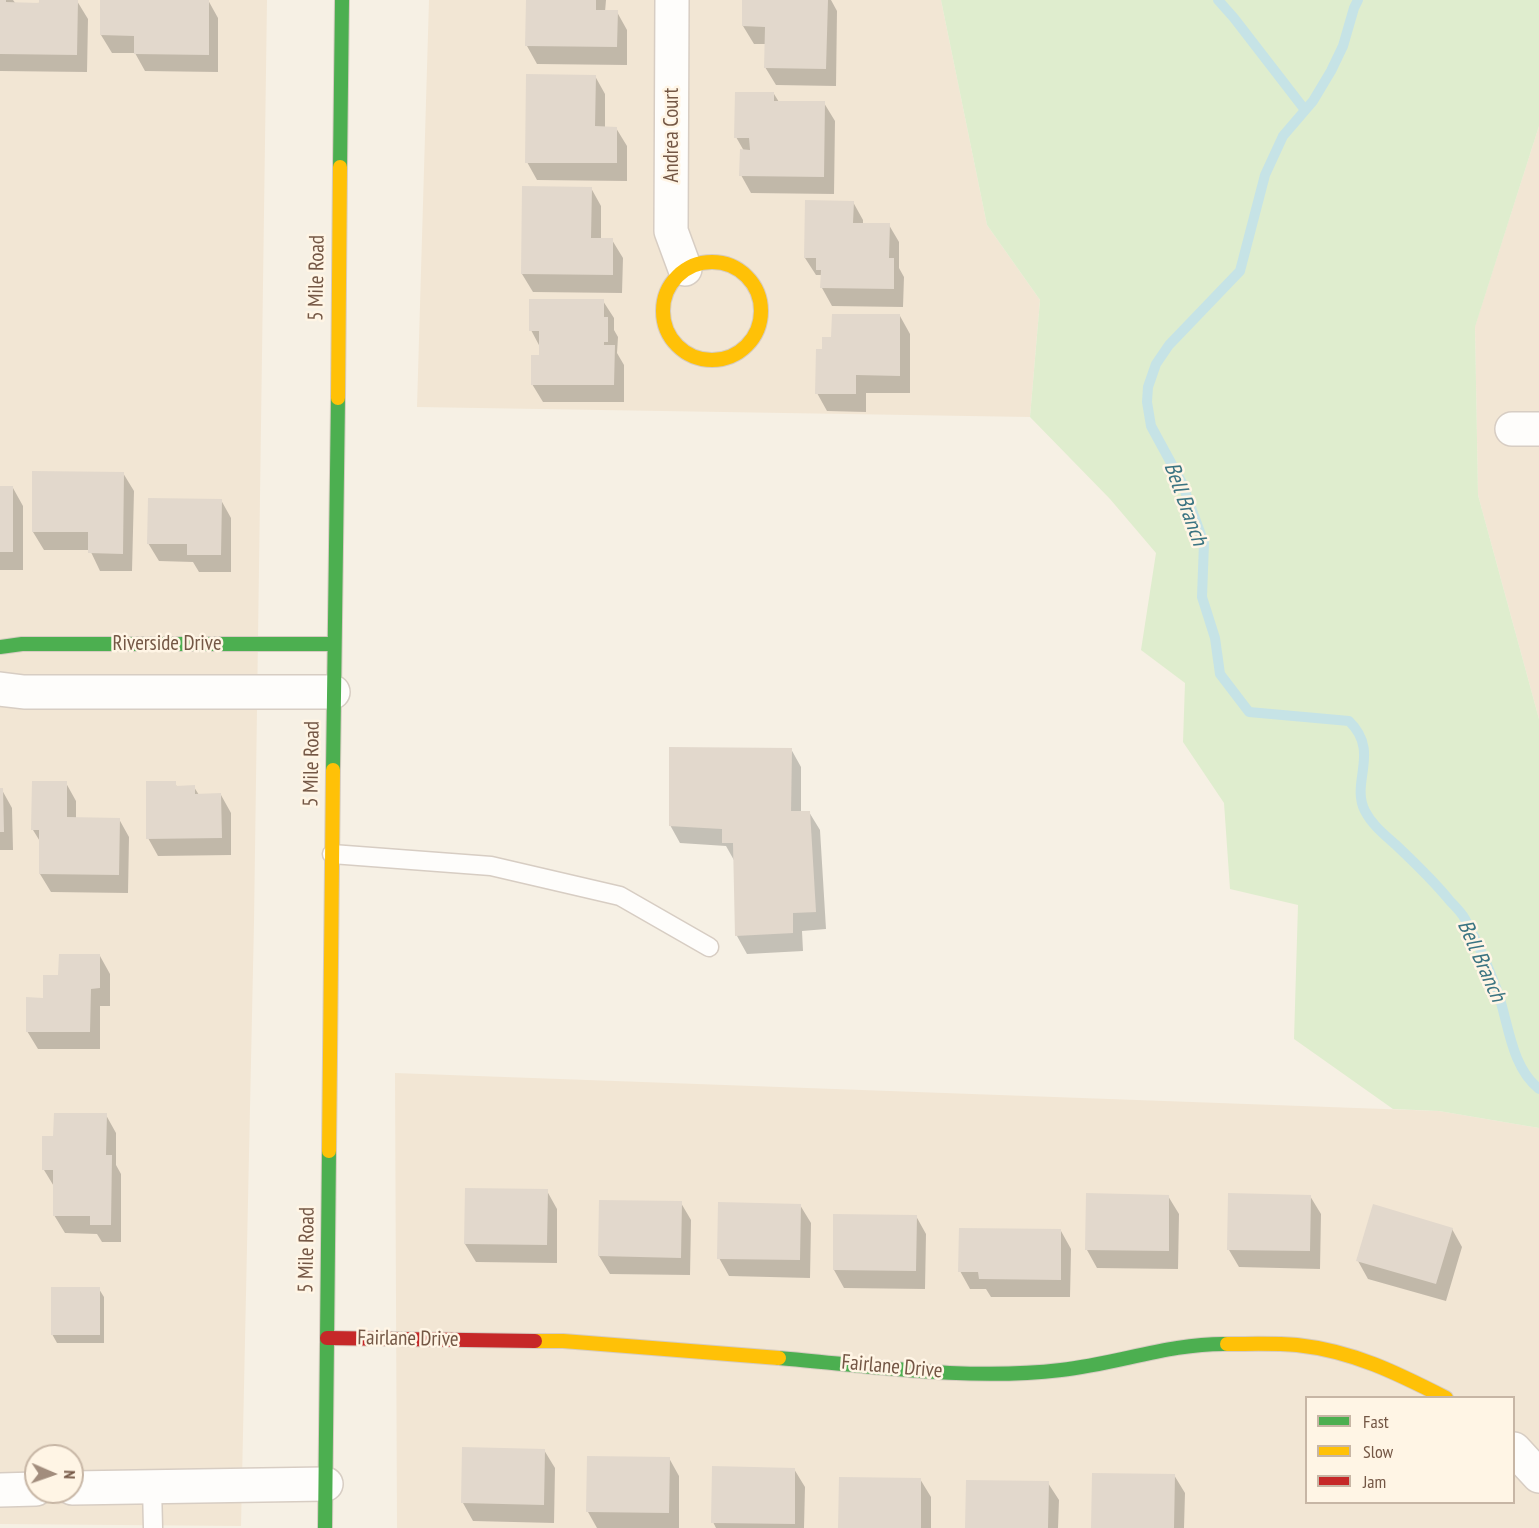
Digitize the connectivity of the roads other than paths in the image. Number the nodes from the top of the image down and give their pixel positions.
1 (342, 0) edge
2 (672, 0) edge
3 (685, 269) junction
4 (334, 644) junction
5 (0, 646) edge
6 (0, 689) edge
7 (333, 692) junction
8 (332, 854) junction
9 (709, 947) dead end
10 (327, 1338) junction
11 (1442, 1396) edge
12 (1515, 1450) edge
13 (1539, 1476) edge
14 (326, 1484) junction
15 (152, 1486) junction
16 (84, 1488) edge
17 (24, 1489) edge
18 (0, 1490) edge
19 (153, 1528) edge
20 (326, 1528) edge

1 - 4 street, 5 Mile Road
2 - 3 street, Andrea Court
3 - 3 street
4 - 5 street, Riverside Drive
4 - 7 street, 5 Mile Road
6 - 7 street
7 - 8 street, 5 Mile Road
8 - 9 lane
8 - 10 street, 5 Mile Road
10 - 11 street, Fairlane Drive
10 - 14 street, 5 Mile Road
12 - 13 street
14 - 15 street
14 - 20 street, 5 Mile Road
15 - 16 street
15 - 19 lane
17 - 18 street

